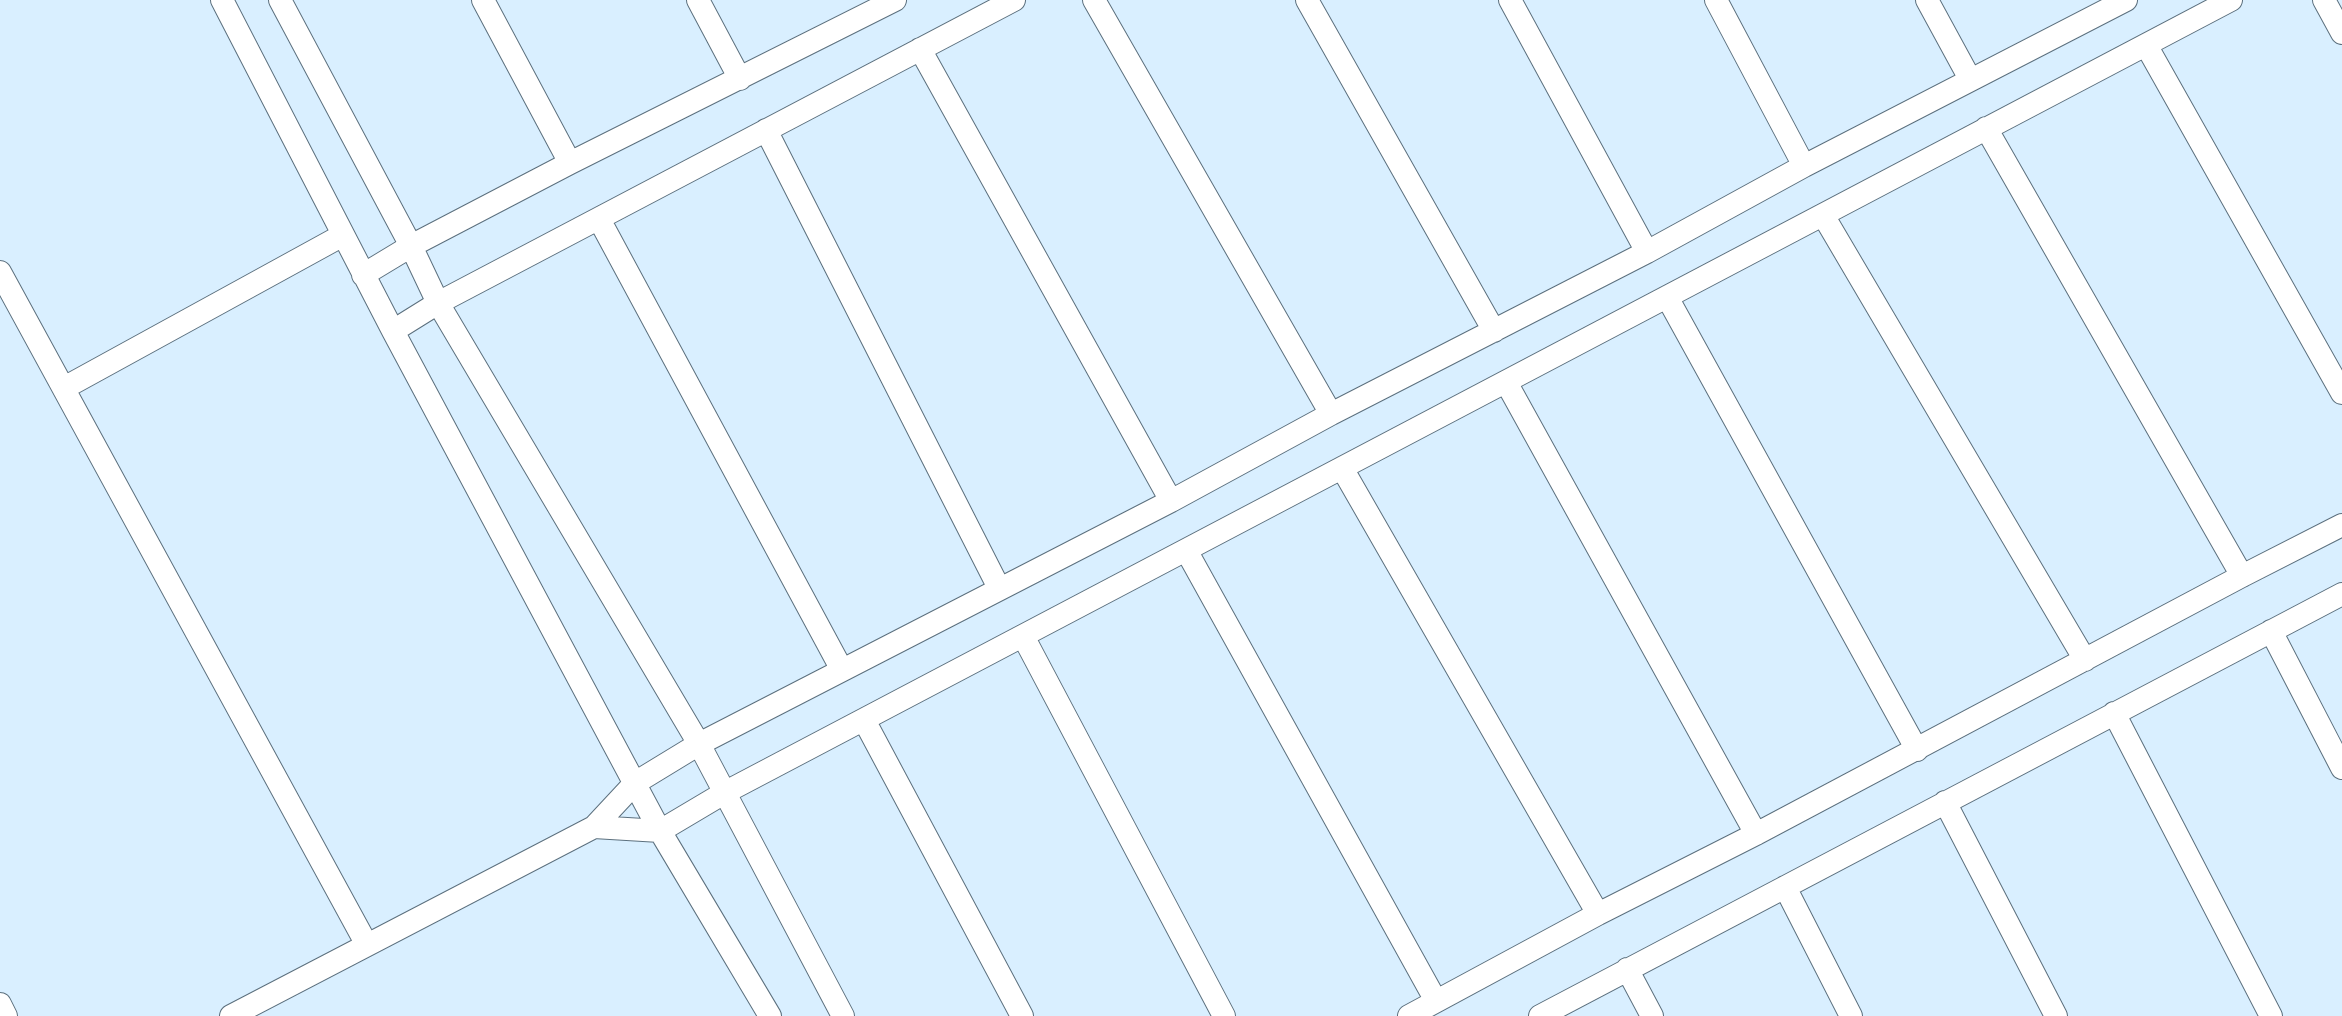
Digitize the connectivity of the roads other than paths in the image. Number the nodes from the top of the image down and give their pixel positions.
1 (222, 0) edge
2 (280, 0) edge
3 (483, 0) edge
4 (698, 0) edge
5 (895, 0) edge
6 (1014, 0) edge
7 (1094, 0) edge
8 (1307, 0) edge
9 (1510, 0) edge
10 (1716, 0) edge
11 (1927, 0) edge
12 (2126, 0) edge
13 (2231, 0) edge
14 (2324, 0) edge
15 (2342, 33) edge
16 (2146, 45) junction
17 (920, 49) junction
18 (740, 79) junction
19 (1970, 79) junction
20 (1986, 128) junction
21 (766, 130) junction
22 (570, 163) junction
23 (1804, 166) junction
24 (1823, 215) junction
25 (599, 219) junction
26 (343, 235) junction
27 (411, 246) junction
28 (1647, 252) junction
29 (0, 272) edge
30 (363, 275) junction
31 (1667, 297) junction
32 (438, 303) junction
33 (393, 331) junction
34 (1494, 331) junction
35 (1506, 382) junction
36 (64, 388) junction
37 (2342, 393) edge
38 (1331, 414) junction
39 (1342, 468) junction
40 (1170, 501) junction
41 (2342, 525) edge
42 (1186, 550) junction
43 (2242, 576) junction
44 (999, 588) junction
45 (2342, 594) edge
46 (2271, 631) junction
47 (1023, 636) junction
48 (2085, 660) junction
49 (842, 670) junction
50 (2114, 713) junction
51 (864, 720) junction
52 (699, 744) junction
53 (1917, 750) junction
54 (2342, 768) edge
55 (635, 783) junction
56 (724, 793) junction
57 (1945, 802) junction
58 (594, 827) junction
59 (660, 831) junction
60 (1756, 834) junction
61 (1784, 887) junction
62 (1598, 914) junction
63 (368, 945) junction
64 (1627, 969) junction
65 (1436, 1001) junction
66 (0, 1004) edge
67 (6, 1016) edge
68 (231, 1016) edge
69 (770, 1016) edge
70 (843, 1016) edge
71 (1022, 1016) edge
72 (1224, 1016) edge
73 (1409, 1016) edge
74 (1540, 1016) edge
75 (1652, 1016) edge
76 (1851, 1016) edge
77 (2056, 1016) edge
78 (2271, 1016) edge

1 - 26 street
2 - 27 street
3 - 22 street
4 - 18 street
5 - 18 street
6 - 17 street
7 - 38 street
8 - 34 street
9 - 28 street
10 - 23 street
11 - 19 street
12 - 19 street
13 - 16 street
14 - 15 street
16 - 20 street
16 - 37 street
17 - 21 street
17 - 40 street
18 - 22 street
19 - 23 street
20 - 24 street
20 - 43 street
21 - 25 street
21 - 44 street
22 - 27 street
23 - 28 street
24 - 31 street
24 - 48 street
25 - 32 street
25 - 49 street
26 - 30 street
26 - 36 street
27 - 30 street
27 - 32 street
28 - 34 street
29 - 36 street
30 - 33 street
31 - 35 street
31 - 53 street
32 - 33 street
32 - 52 street
33 - 55 street
34 - 38 street
35 - 39 street
35 - 60 street
36 - 63 street
38 - 40 street
39 - 42 street
39 - 62 street
40 - 44 street
41 - 43 street
42 - 47 street
42 - 65 street
43 - 48 street
44 - 49 street
45 - 46 street
46 - 50 street
46 - 54 street
47 - 51 street
47 - 72 street
48 - 53 street
49 - 52 street
50 - 57 street
50 - 78 street
51 - 56 street
51 - 71 street
52 - 55 street
52 - 56 street
53 - 60 street
55 - 58 street
55 - 59 street
56 - 59 street
56 - 70 street
57 - 61 street
57 - 77 street
58 - 59 street
58 - 63 street
59 - 69 street
60 - 62 street
61 - 64 street
61 - 76 street
62 - 65 street
63 - 68 street
64 - 74 street
64 - 75 street
65 - 73 street
66 - 67 street

